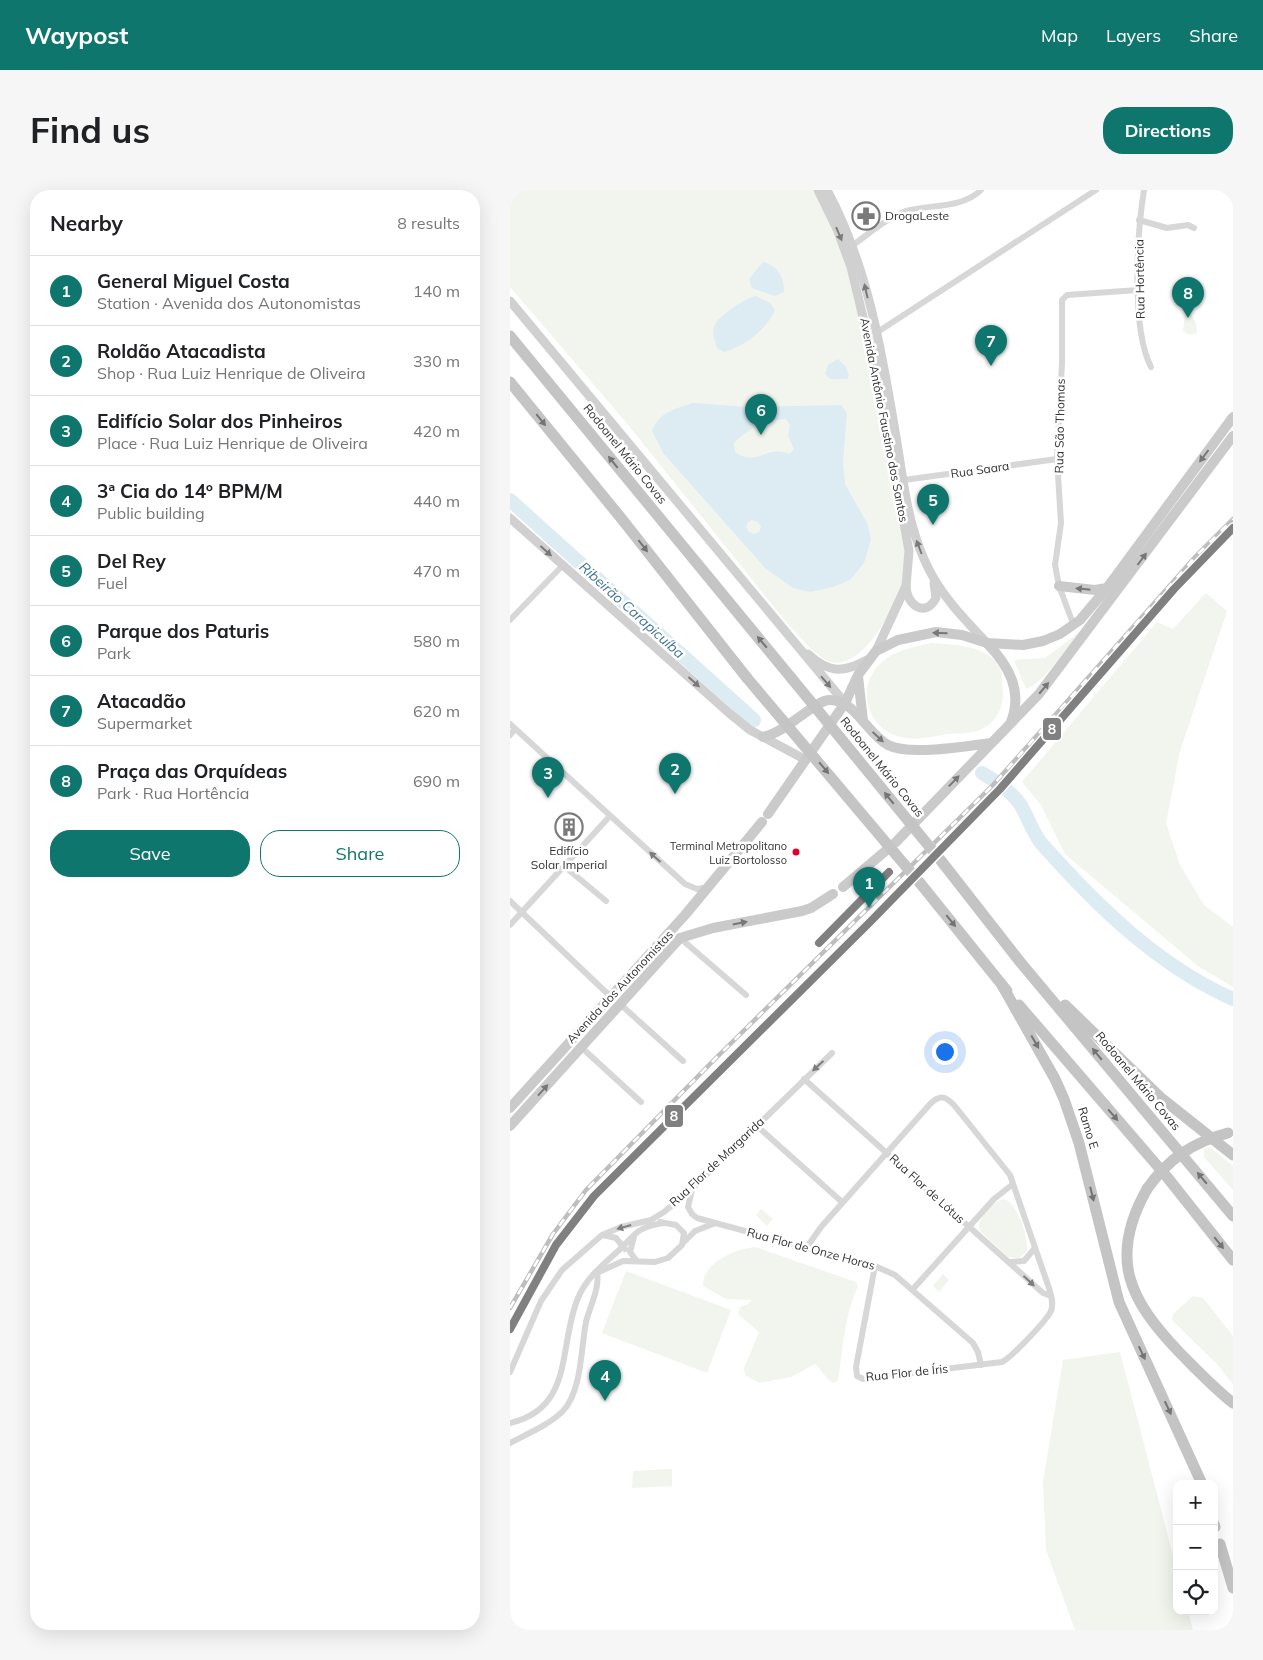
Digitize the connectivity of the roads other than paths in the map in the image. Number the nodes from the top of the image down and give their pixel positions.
1 (818, 190) edge
2 (828, 190) edge
3 (981, 190) edge
4 (1096, 190) edge
5 (1144, 190) edge
6 (1139, 220) junction
7 (1194, 228) dead end
8 (853, 245) junction
9 (1138, 290) junction
10 (510, 301) edge
11 (876, 333) junction
12 (510, 336) edge
13 (1151, 367) dead end
14 (510, 382) edge
15 (1233, 417) edge
16 (1233, 436) edge
17 (1057, 460) junction
18 (904, 480) junction
19 (510, 518) edge
20 (563, 565) junction
21 (933, 578) junction
22 (906, 586) junction
23 (1059, 586) junction
24 (1107, 588) junction
25 (510, 620) edge
26 (1074, 626) junction
27 (785, 634) junction
28 (987, 643) junction
29 (873, 655) junction
30 (858, 675) junction
31 (844, 703) junction
32 (863, 721) junction
33 (1010, 724) junction
34 (513, 727) edge
35 (510, 735) edge
36 (763, 737) junction
37 (991, 743) junction
38 (806, 760) junction
39 (768, 814) dead end
40 (610, 816) junction
41 (762, 822) dead end
42 (564, 866) junction
43 (709, 887) junction
44 (843, 887) dead end
45 (833, 894) dead end
46 (510, 901) edge
47 (606, 901) dead end
48 (522, 912) junction
49 (510, 925) edge
50 (680, 938) junction
51 (1021, 963) junction
52 (1002, 985) junction
53 (746, 995) dead end
54 (611, 997) junction
55 (620, 1004) junction
56 (582, 1047) junction
57 (832, 1053) dead end
58 (683, 1061) dead end
59 (804, 1079) junction
60 (641, 1102) dead end
61 (510, 1108) edge
62 (510, 1126) edge
63 (757, 1126) junction
64 (1230, 1133) edge
65 (887, 1153) junction
66 (1233, 1155) edge
67 (1013, 1184) junction
68 (695, 1186) junction
69 (842, 1202) junction
70 (1233, 1216) edge
71 (651, 1220) junction
72 (663, 1223) junction
73 (714, 1224) junction
74 (970, 1226) junction
75 (642, 1229) junction
76 (602, 1235) junction
77 (683, 1244) junction
78 (623, 1246) junction
79 (807, 1248) junction
80 (1035, 1248) junction
81 (630, 1255) junction
82 (1233, 1260) edge
83 (638, 1261) junction
84 (1009, 1262) junction
85 (876, 1266) junction
86 (594, 1275) junction
87 (913, 1289) junction
88 (1051, 1296) junction
89 (980, 1365) junction
90 (510, 1372) edge
91 (1233, 1403) edge
92 (510, 1423) edge
93 (510, 1443) edge
94 (1200, 1480) edge
95 (1220, 1544) dead end
96 (1233, 1588) edge

1 -> 22 main road, Avenida Antônio Faustino dos Santos
2 - 8 main road, Avenida Antônio Faustino dos Santos
3 - 8 street
4 - 11 street
5 - 6 street, Rua Hortência
6 - 7 street
6 - 9 street, Rua Hortência
11 -> 8 main road, Avenida Antônio Faustino dos Santos
9 - 13 street, Rua Hortência
9 - 17 street, Rua São Thomas
10 - 27 main road
11 - 18 main road, Avenida Antônio Faustino dos Santos
51 -> 12 highway, Rodoanel Mário Covas, bridge
14 -> 52 highway, bridge
15 -> 24 main road
33 -> 16 main road
17 - 18 street, Rua Saara
17 - 23 street, Rua São Thomas
21 -> 18 main road, Avenida Antônio Faustino dos Santos
19 -> 20 main road
20 - 25 street
20 -> 36 main road
21 - 22 main road
21 - 28 main road, Avenida Antônio Faustino dos Santos
22 - 29 main road, Avenida Antônio Faustino dos Santos
24 -> 23 main road
23 - 26 street, Rua São Thomas
24 - 26 main road
26 - 28 main road
27 - 29 main road
27 -> 31 main road
28 -> 29 main road
28 - 33 main road
29 - 30 main road
30 - 31 main road
30 - 32 main road
31 - 32 main road
31 - 36 main road
31 - 38 main road
32 -> 37 main road
33 - 37 main road
34 - 35 street
34 - 40 street
36 - 38 main road
44 -> 37 main road
38 - 39 main road
40 - 42 street
43 -> 40 street
41 - 43 main road, Avenida dos Autonomistas
42 - 47 street
42 - 48 street
43 - 54 main road, Avenida dos Autonomistas
50 -> 45 main road, Avenida dos Autonomistas
46 - 48 street
48 - 49 street
48 - 54 street
50 - 53 street
50 - 55 main road, Avenida dos Autonomistas
51 - 66 highway
70 -> 51 highway, Rodoanel Mário Covas
52 -> 82 highway
52 -> 94 highway, Ramo E
54 - 61 main road, Avenida dos Autonomistas
55 - 56 main road, Avenida dos Autonomistas
55 - 58 street
56 - 60 street
62 -> 56 main road, Avenida dos Autonomistas
57 -> 59 street, Rua Flor de Margarida
59 - 63 street, Rua Flor de Margarida
59 - 65 street, Rua Flor de Lótus
63 - 68 street, Rua Flor de Margarida
63 - 69 street
64 - 91 highway, bridge
65 - 67 street
65 - 69 street
65 - 74 street, Rua Flor de Lótus
67 - 74 street
67 - 80 street
68 - 71 street, Rua Flor de Margarida
68 - 73 street, Rua Flor de Onze Horas
69 - 79 street
71 - 72 street
71 - 75 street
71 -> 76 street, Rua Flor de Margarida
72 - 75 street
72 - 77 street
73 - 77 street
73 - 79 street, Rua Flor de Onze Horas
74 - 84 street, Rua Flor de Lótus
74 - 87 street
75 - 78 street
75 - 81 street
76 - 78 street
76 - 90 street, Rua Flor de Margarida
77 - 83 street
78 - 81 street
78 - 86 street
79 - 85 street, Rua Flor de Onze Horas
80 - 84 street
80 - 88 street
81 - 83 street
83 - 86 street
84 -> 88 street, Rua Flor de Lótus
85 - 87 street, Rua Flor de Onze Horas
85 - 89 street, Rua Flor de Íris
86 - 92 street
86 - 93 street
87 - 89 street, Rua Flor de Onze Horas
88 - 89 street
95 - 96 highway

